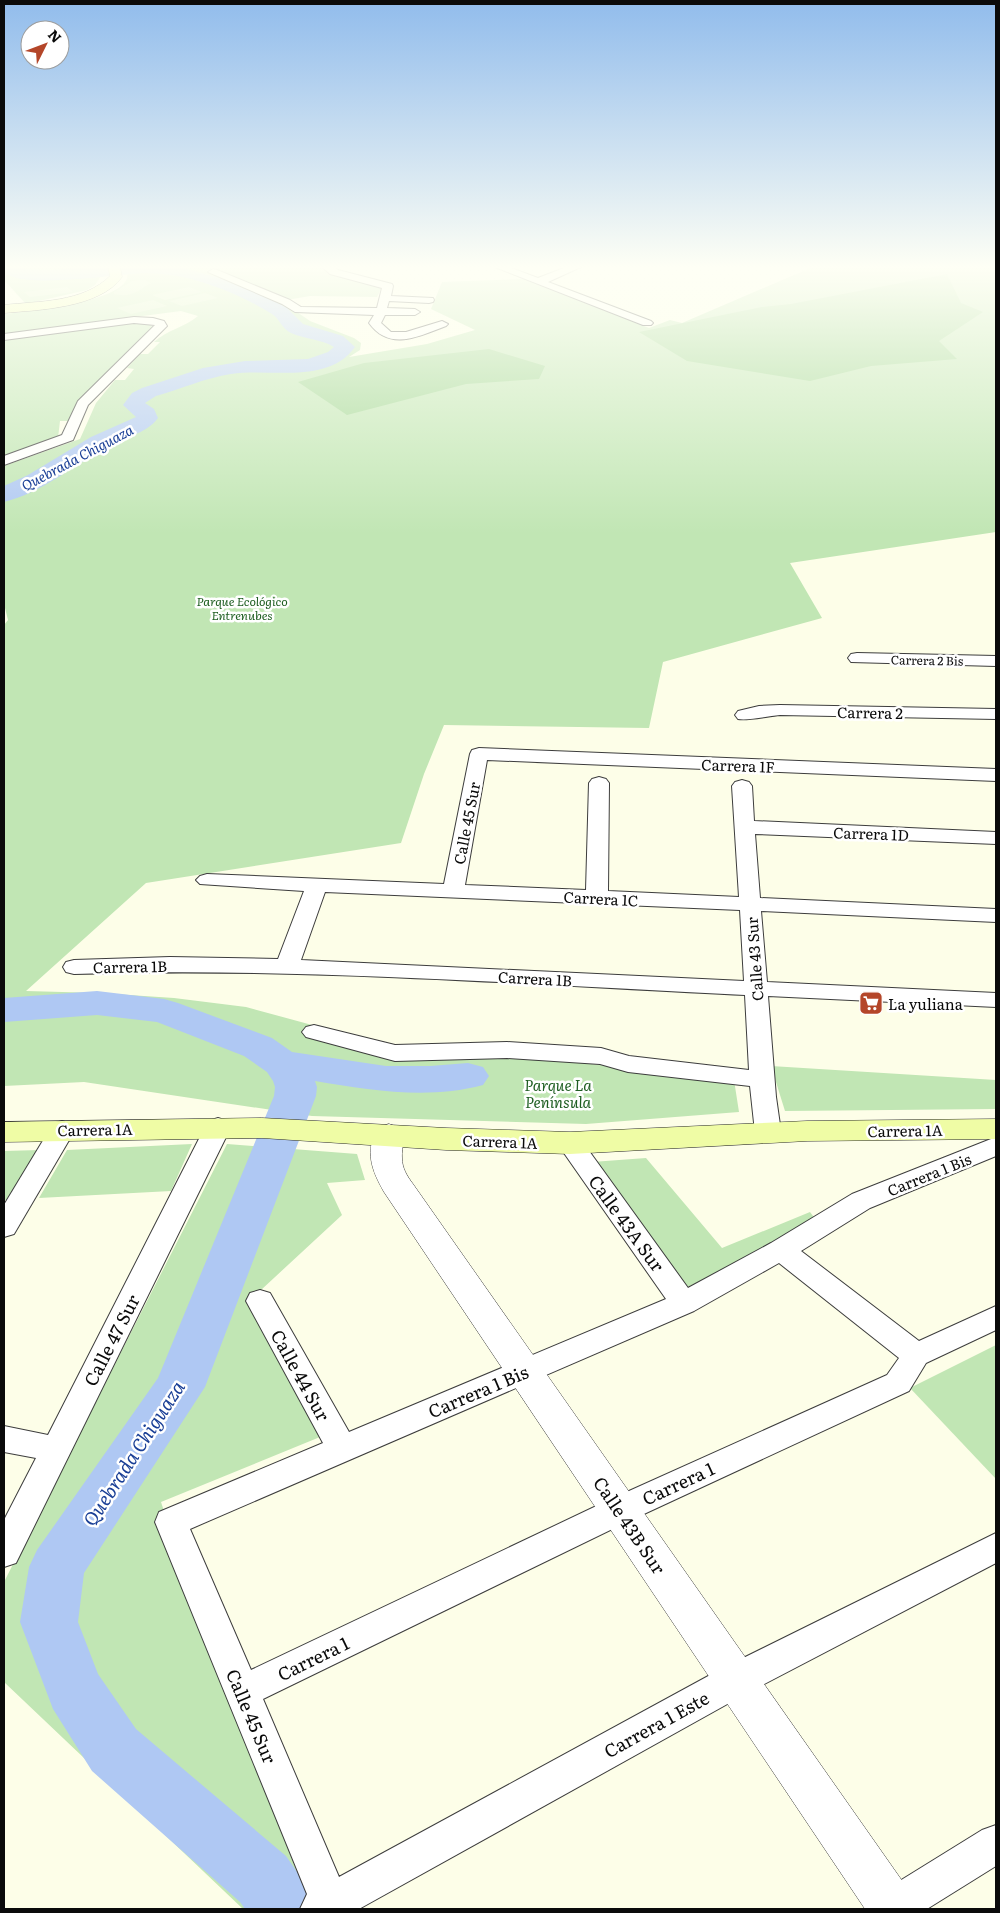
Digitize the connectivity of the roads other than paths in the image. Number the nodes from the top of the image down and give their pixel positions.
1 (133, 355) edge
2 (4, 461) edge
3 (857, 658) dead end
4 (996, 661) edge
5 (996, 714) edge
6 (744, 715) dead end
7 (479, 754) joint
8 (996, 775) edge
9 (599, 783) dead end
10 (742, 786) dead end
11 (745, 827) junction
12 (996, 838) edge
13 (207, 880) dead end
14 (317, 885) junction
15 (453, 891) junction
16 (597, 897) junction
17 (750, 904) junction
18 (996, 915) edge
19 (287, 966) junction
20 (74, 967) dead end
21 (756, 989) junction
22 (996, 1000) edge
23 (314, 1032) dead end
24 (762, 1079) junction
25 (218, 1127) junction
26 (996, 1128) edge
27 (944, 1129) junction
28 (62, 1130) junction
29 (4, 1132) edge
30 (768, 1132) junction
31 (389, 1135) junction
32 (570, 1143) junction
33 (996, 1144) edge
34 (4, 1227) edge
35 (781, 1250) junction
36 (260, 1301) dead end
37 (684, 1303) junction
38 (996, 1317) edge
39 (916, 1355) junction
40 (524, 1371) junction
41 (4, 1439) edge
42 (342, 1449) junction
43 (56, 1450) junction
44 (620, 1510) junction
45 (171, 1522) joint
46 (996, 1547) edge
47 (4, 1553) edge
48 (736, 1680) junction
49 (242, 1692) junction
50 (996, 1844) edge
51 (328, 1907) edge
52 (892, 1909) edge

1 - 2 street
3 - 4 street, Carrera 2 Bis
5 - 6 street, Carrera 2
7 - 8 street, Carrera 1F
7 - 15 street, Calle 45 Sur
9 - 16 street
10 - 11 street, Calle 43 Sur
11 - 12 street, Carrera 1D
11 - 17 street, Calle 43 Sur
13 - 14 street, Carrera 1C
14 - 15 street, Carrera 1C
14 - 19 street
15 - 16 street, Carrera 1C
16 - 17 street, Carrera 1C
17 - 18 street, Carrera 1C
17 - 21 street, Calle 43 Sur
19 - 20 street, Carrera 1B
19 - 21 street, Carrera 1B
21 - 22 street, Carrera 1B
21 - 24 street, Calle 43 Sur
23 - 24 street
24 - 30 street, Calle 43 Sur
25 - 28 main road, Carrera 1A
25 - 31 main road, Carrera 1A
25 - 43 street, Calle 47 Sur
26 - 27 main road, Carrera 1A
27 - 30 main road, Carrera 1A
27 - 33 street
28 - 29 main road, Carrera 1A
28 - 34 street
30 - 32 main road, Carrera 1A
31 - 32 main road, Carrera 1A
31 - 40 street, Calle 43B Sur
32 - 37 street, Calle 43A Sur
33 - 35 street, Carrera 1 Bis
35 - 37 street, Carrera 1 Bis
35 - 39 street
36 - 42 street, Calle 44 Sur
37 - 40 street, Carrera 1 Bis
38 - 39 street
39 - 44 street, Carrera 1
40 - 42 street, Carrera 1 Bis
40 - 44 street, Calle 43B Sur
41 - 43 street
42 - 45 street, Carrera 1 Bis
43 - 47 street, Calle 47 Sur
44 - 48 street, Calle 43B Sur
44 - 49 street, Carrera 1
45 - 49 street, Calle 45 Sur
46 - 48 street, Carrera 1 Este
48 - 51 street, Carrera 1 Este
48 - 52 street, Calle 43B Sur
49 - 51 street, Calle 45 Sur
50 - 52 street

